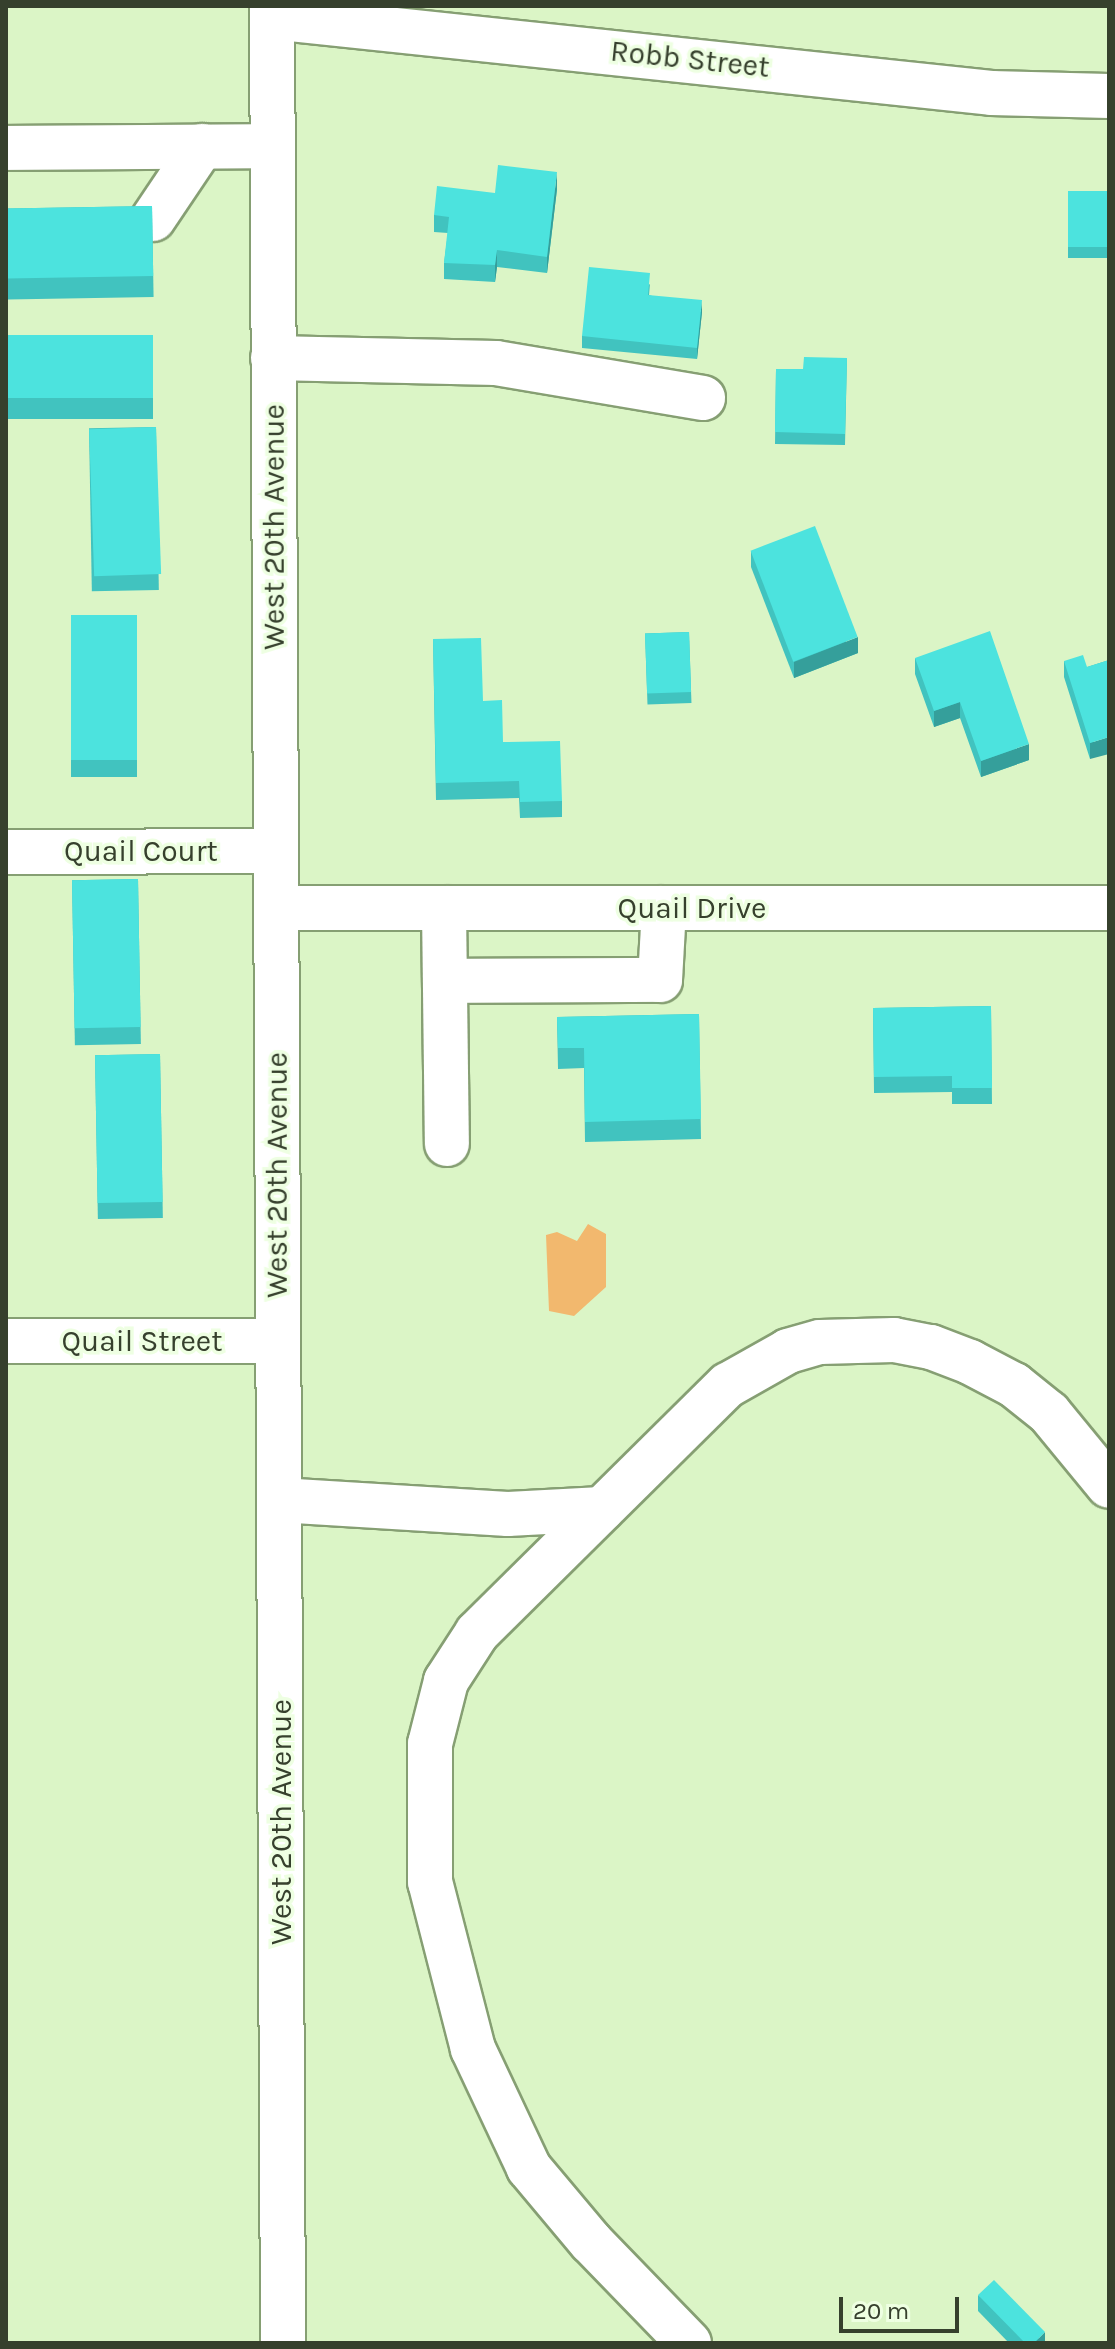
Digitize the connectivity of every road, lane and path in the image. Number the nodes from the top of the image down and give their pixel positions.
1 (272, 12) edge
2 (1109, 96) edge
3 (202, 146) junction
4 (272, 146) junction
5 (6, 148) edge
6 (153, 219) edge
7 (273, 358) junction
8 (703, 398) dead end
9 (276, 851) junction
10 (6, 852) edge
11 (276, 908) junction
12 (444, 908) junction
13 (664, 908) junction
14 (1109, 908) edge
15 (445, 981) junction
16 (447, 1144) dead end
17 (6, 1341) edge
18 (278, 1341) junction
19 (1109, 1486) edge
20 (279, 1500) junction
21 (602, 1509) junction
22 (283, 2343) edge
23 (689, 2343) edge

1 - 2 street, Robb Street
1 - 4 street, West 20th Avenue
3 - 4 street
3 - 5 street
3 - 6 street
4 - 7 street, West 20th Avenue
7 - 8 street
7 - 9 street, West 20th Avenue
9 - 10 street, Quail Court
9 - 11 street, West 20th Avenue
11 - 12 street, Quail Drive
11 - 18 street, West 20th Avenue
12 - 13 street, Quail Drive
12 - 15 street
13 - 14 street, Quail Drive
13 - 15 street
15 - 16 street
17 - 18 street, Quail Street
18 - 20 street, West 20th Avenue
19 - 21 street
20 - 21 street
20 - 22 street, West 20th Avenue
21 - 23 street

